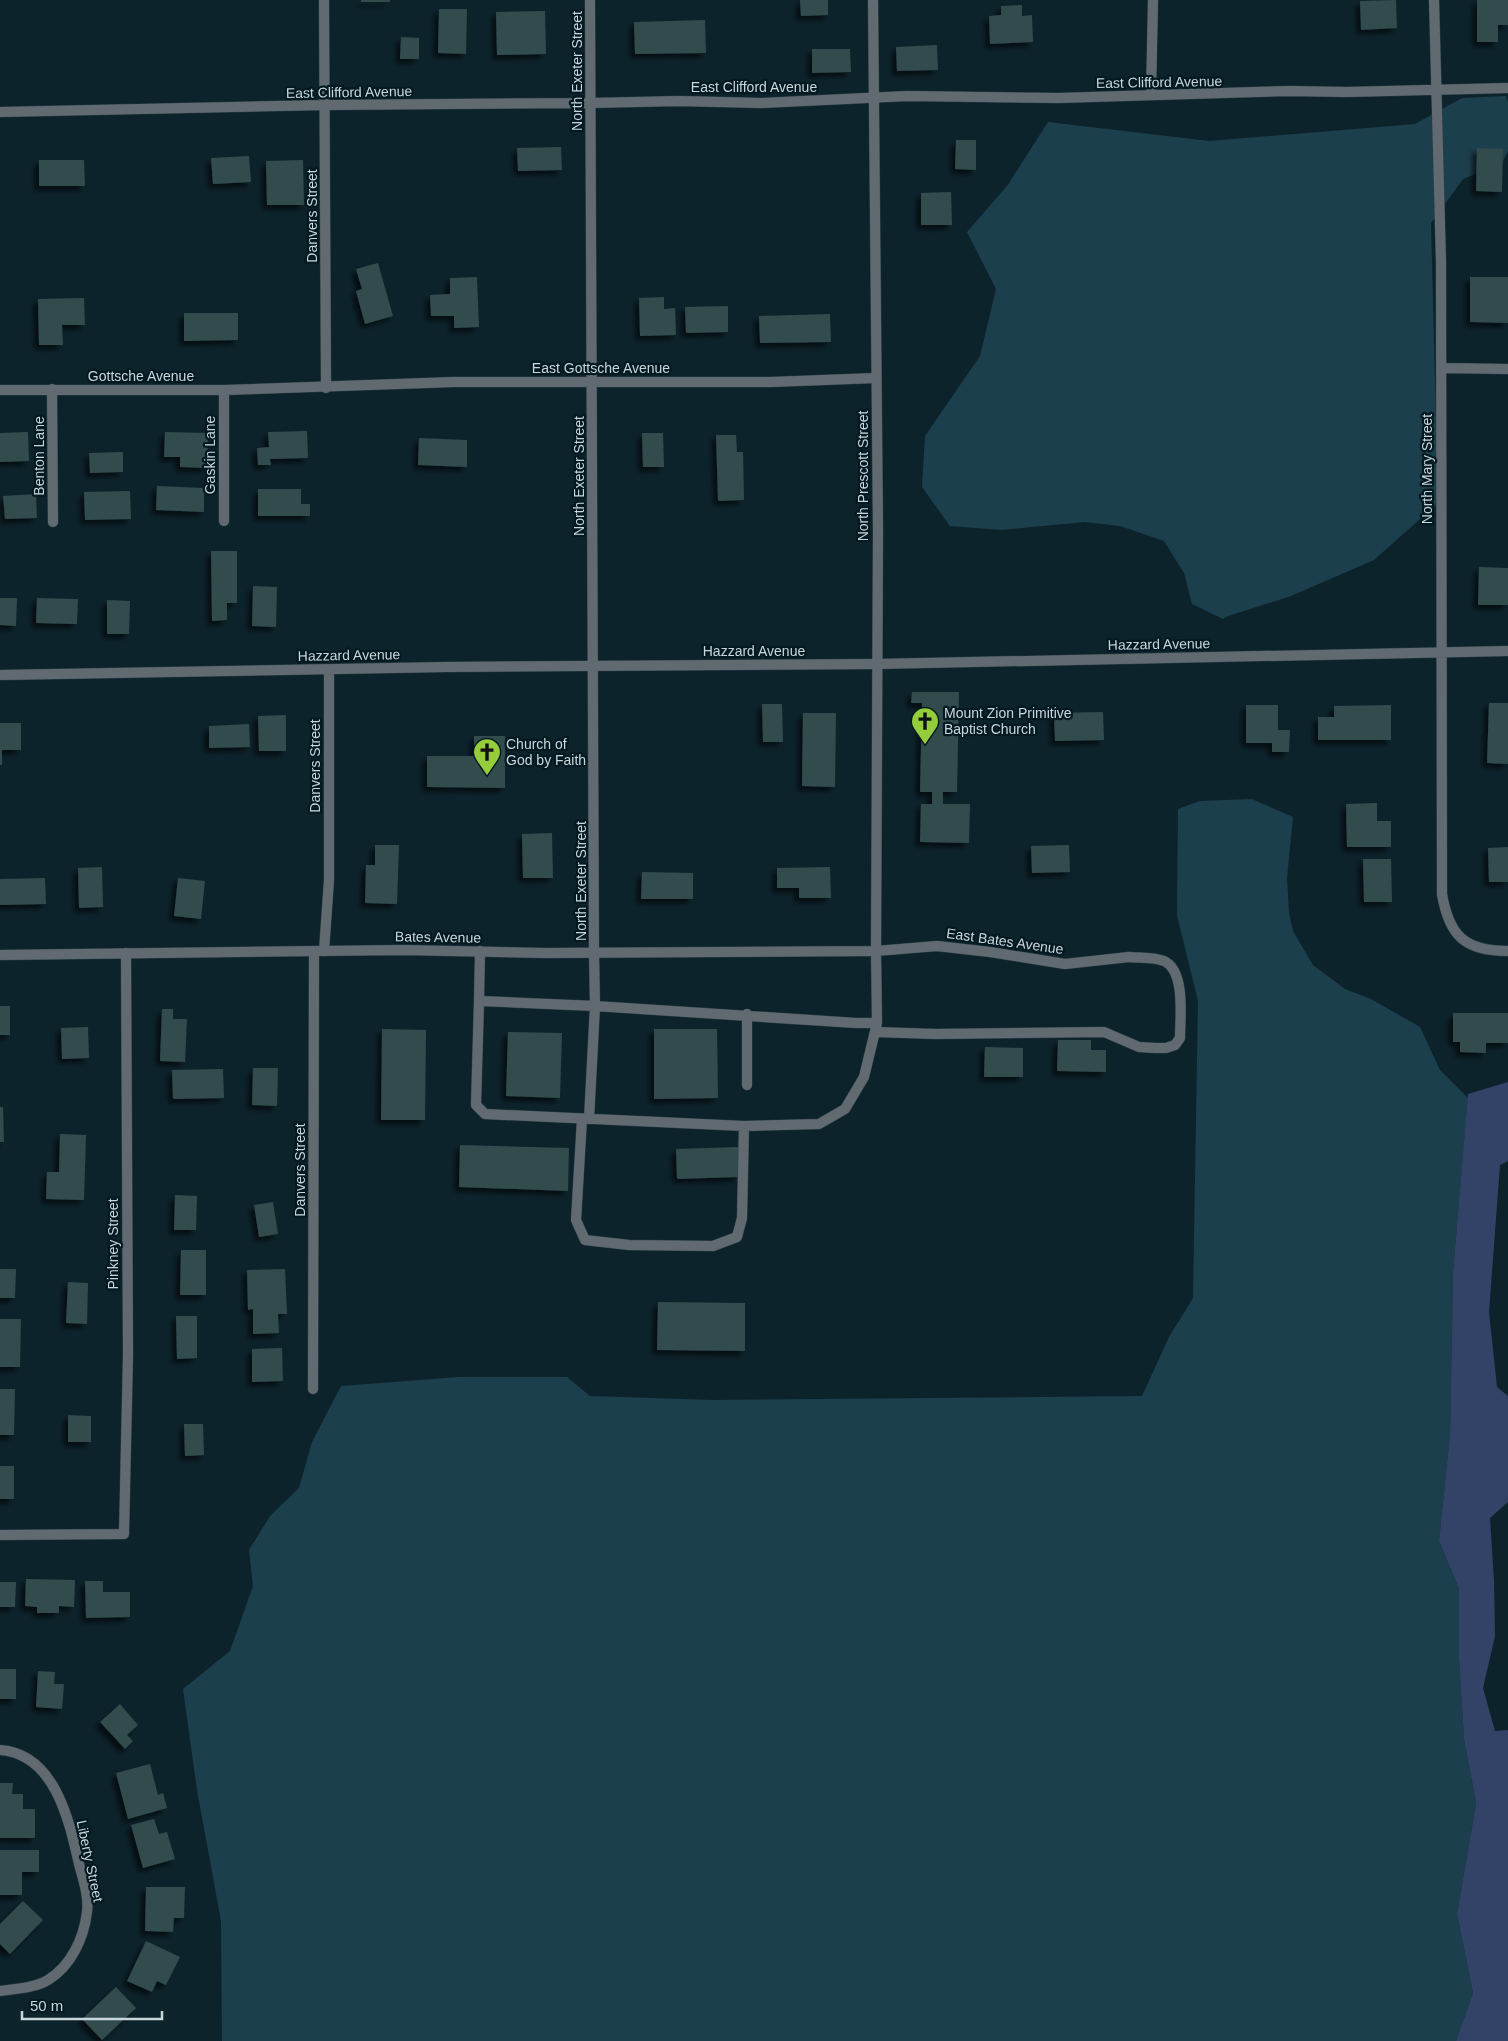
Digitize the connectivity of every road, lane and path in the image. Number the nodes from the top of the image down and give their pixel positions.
1 (324, 0) edge
2 (590, 0) edge
3 (873, 0) edge
4 (1153, 0) edge
5 (1434, 0) edge
6 (1435, 88) junction
7 (1508, 88) edge
8 (1151, 95) junction
9 (874, 98) junction
10 (591, 103) junction
11 (325, 105) junction
12 (0, 112) edge
13 (1441, 368) junction
14 (1508, 369) edge
15 (876, 378) junction
16 (593, 381) junction
17 (326, 388) junction
18 (52, 389) junction
19 (0, 390) edge
20 (224, 390) junction
21 (224, 521) dead end
22 (53, 522) dead end
23 (1508, 651) edge
24 (1442, 652) junction
25 (877, 664) junction
26 (593, 666) junction
27 (329, 670) junction
28 (0, 674) edge
29 (319, 951) junction
30 (480, 951) junction
31 (876, 951) junction
32 (1508, 951) edge
33 (126, 953) junction
34 (594, 953) junction
35 (0, 955) edge
36 (479, 1001) junction
37 (595, 1006) junction
38 (747, 1014) junction
39 (876, 1027) junction
40 (747, 1085) dead end
41 (586, 1119) junction
42 (744, 1126) junction
43 (313, 1389) dead end
44 (0, 1535) edge
45 (0, 1750) edge
46 (0, 1991) edge

1 - 11 street, Danvers Street
2 - 10 street, North Exeter Street
3 - 9 street, North Prescott Street
4 - 8 street
5 - 6 street, North Mary Street
6 - 7 street, East Clifford Avenue
6 - 8 street, East Clifford Avenue
6 - 13 street, North Mary Street
8 - 9 street, East Clifford Avenue
9 - 10 street, East Clifford Avenue
9 - 15 street, North Prescott Street
10 - 11 street, East Clifford Avenue
10 - 16 street, North Exeter Street
11 - 12 street, East Clifford Avenue
11 - 17 street, Danvers Street
13 - 14 street
13 - 24 street, North Mary Street
15 - 16 street, East Gottsche Avenue
15 - 25 street, North Prescott Street
16 - 17 street, East Gottsche Avenue
16 - 26 street, North Exeter Street
17 - 20 street, Gottsche Avenue
18 - 19 street, Gottsche Avenue
18 - 20 street, Gottsche Avenue
18 - 22 street, Benton Lane
20 - 21 street, Gaskin Lane
23 - 24 street, Hazzard Avenue
24 - 25 street, Hazzard Avenue
24 - 32 street, North Mary Street
25 - 26 street, Hazzard Avenue
25 - 31 street, North Prescott Street
26 - 27 street, Hazzard Avenue
26 - 34 street, North Exeter Street
27 - 28 street, Hazzard Avenue
27 - 29 street, Danvers Street
29 - 30 street, Bates Avenue
29 - 33 street, Bates Avenue
29 - 43 street, Danvers Street
30 - 34 street, Bates Avenue
30 - 36 street, North Prescott Street
31 - 34 street, Bates Avenue
31 - 39 street, North Prescott Street
31 - 39 street, East Bates Avenue
33 - 35 street, Bates Avenue
33 - 44 street, Pinkney Street
34 - 37 street, North Exeter Street
36 - 37 street
36 - 41 street, North Prescott Street
37 - 38 street
37 - 41 street, North Exeter Street
38 - 39 street
38 - 40 street
39 - 42 street, North Prescott Street
41 - 42 street, North Prescott Street
41 - 42 street, North Exeter Street
45 - 46 street, Liberty Street

